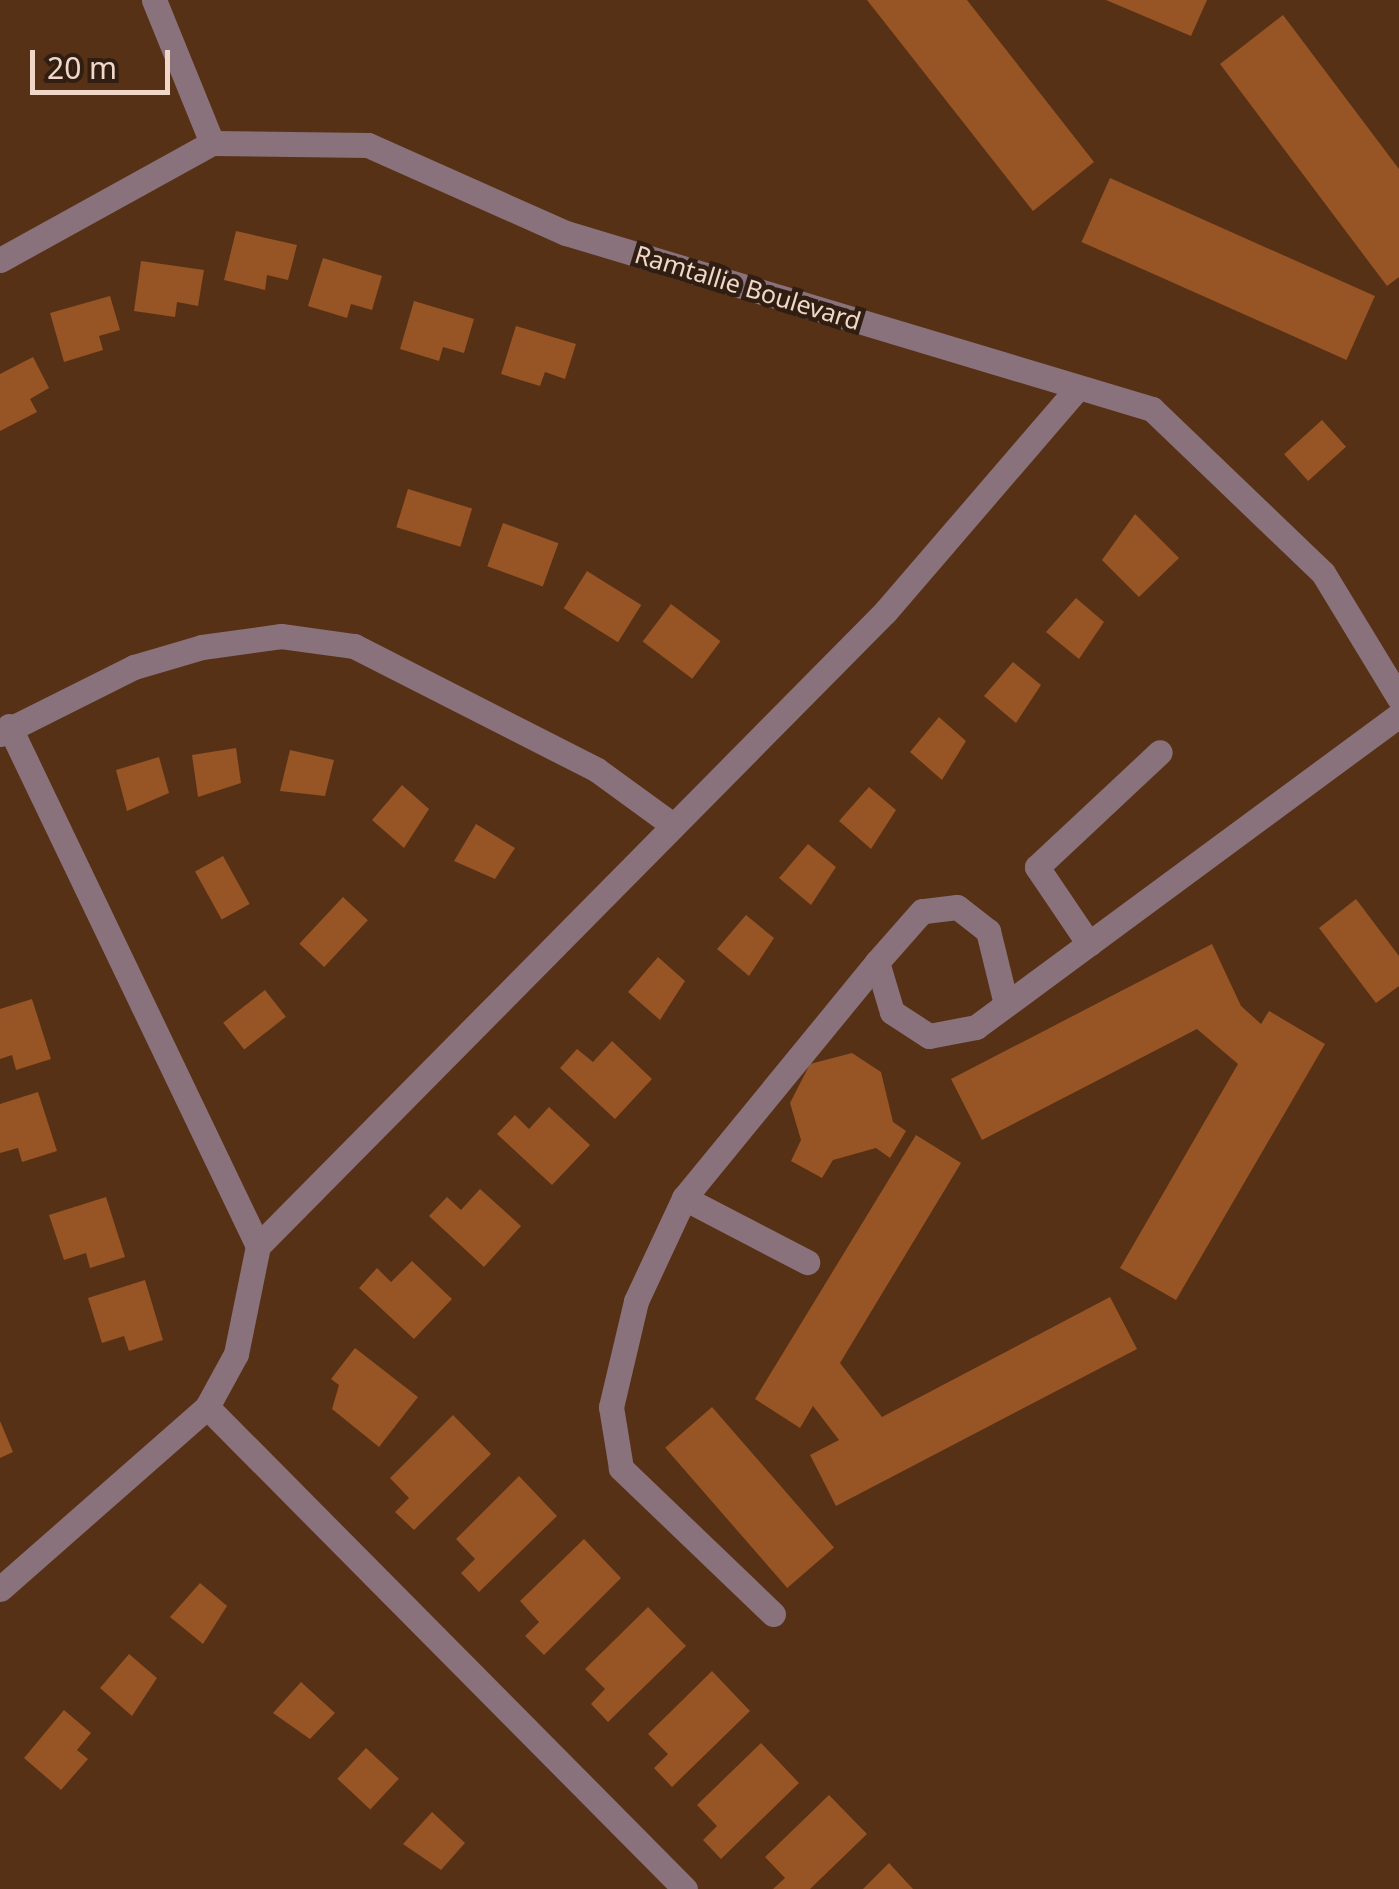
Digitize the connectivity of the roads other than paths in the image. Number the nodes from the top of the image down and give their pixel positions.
1 (154, 0) edge
2 (212, 143) junction
3 (0, 260) edge
4 (1078, 388) junction
5 (1399, 698) edge
6 (1399, 715) edge
7 (5, 730) edge
8 (1160, 752) dead end
9 (670, 823) junction
10 (1089, 944) junction
11 (877, 962) junction
12 (1005, 1000) junction
13 (684, 1198) junction
14 (258, 1246) junction
15 (807, 1262) dead end
16 (207, 1407) junction
17 (0, 1589) edge
18 (774, 1614) dead end
19 (685, 1889) edge

1 - 2 street
2 - 3 street, Ramtallie Boulevard
2 - 4 street, Ramtallie Boulevard
4 - 5 street, Ramtallie Boulevard
4 - 9 street
6 - 10 street
7 - 9 street
7 - 14 street
8 - 10 street
9 - 14 street
10 - 12 street
11 - 12 street
11 - 12 street
11 - 13 street
13 - 15 street
13 - 18 street
14 - 16 street
16 - 17 street
16 - 19 street

